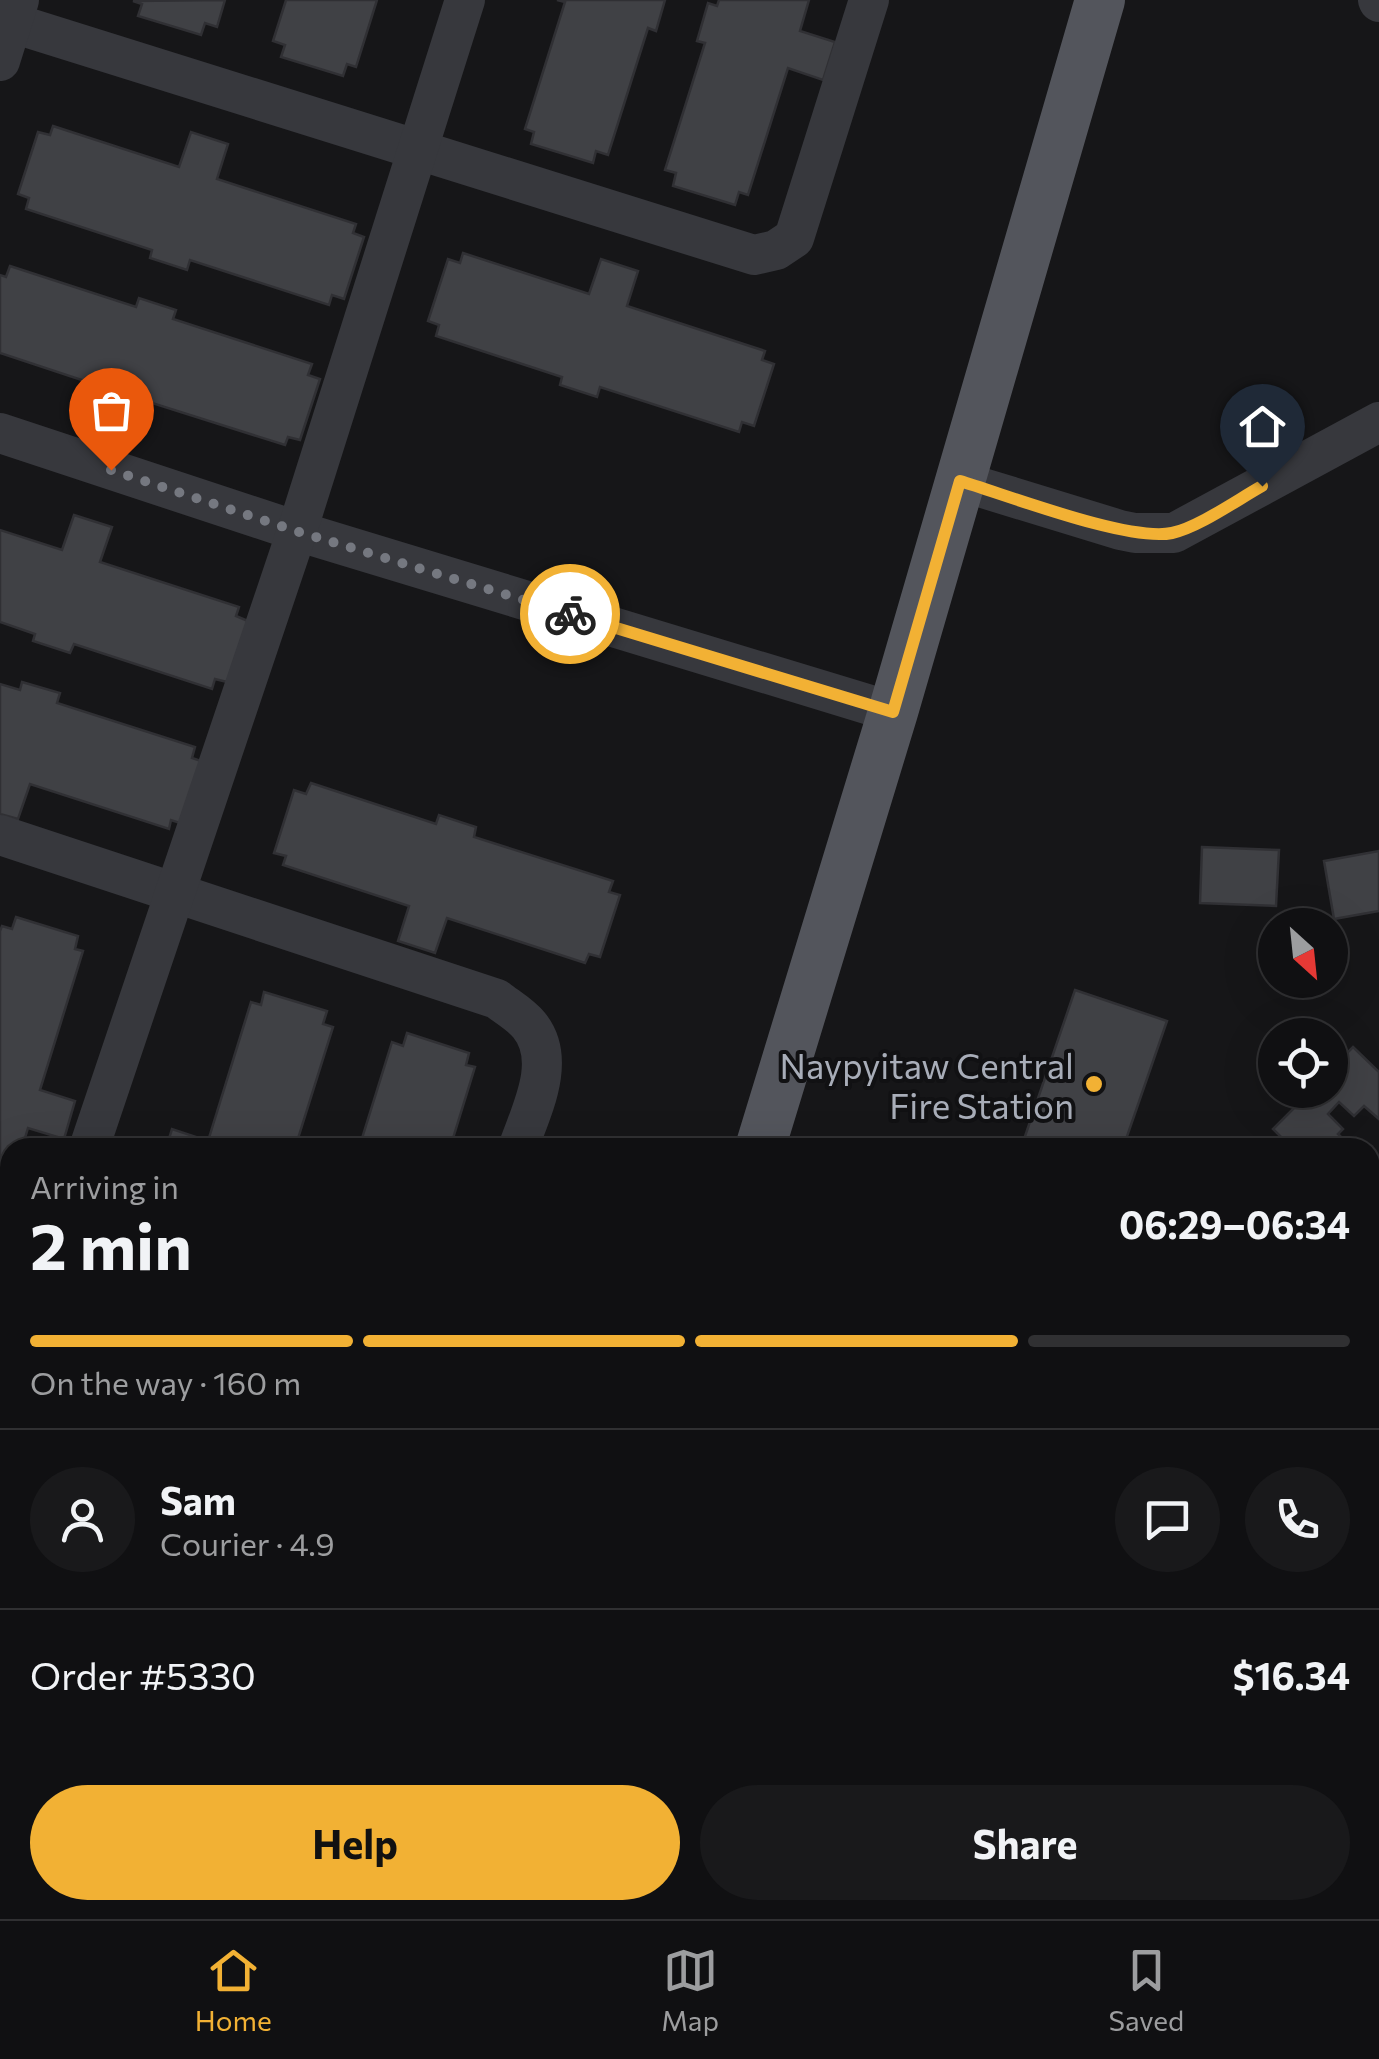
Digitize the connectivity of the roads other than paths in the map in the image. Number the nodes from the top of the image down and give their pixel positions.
1 (465, 0) edge
2 (869, 0) edge
3 (1100, 0) edge
4 (8, 26) edge
5 (419, 151) junction
6 (1379, 422) edge
7 (0, 432) edge
8 (960, 481) junction
9 (296, 531) junction
10 (893, 712) junction
11 (0, 835) edge
12 (175, 891) junction
13 (92, 1138) edge
14 (521, 1138) edge
15 (763, 1138) edge

1 - 5 street
2 - 5 street
3 - 8 main road
4 - 5 street
5 - 9 street
6 - 8 street
7 - 9 street
8 - 10 main road
9 - 10 street
9 - 12 street
10 - 15 main road
11 - 12 street
12 - 13 street
12 - 14 street

